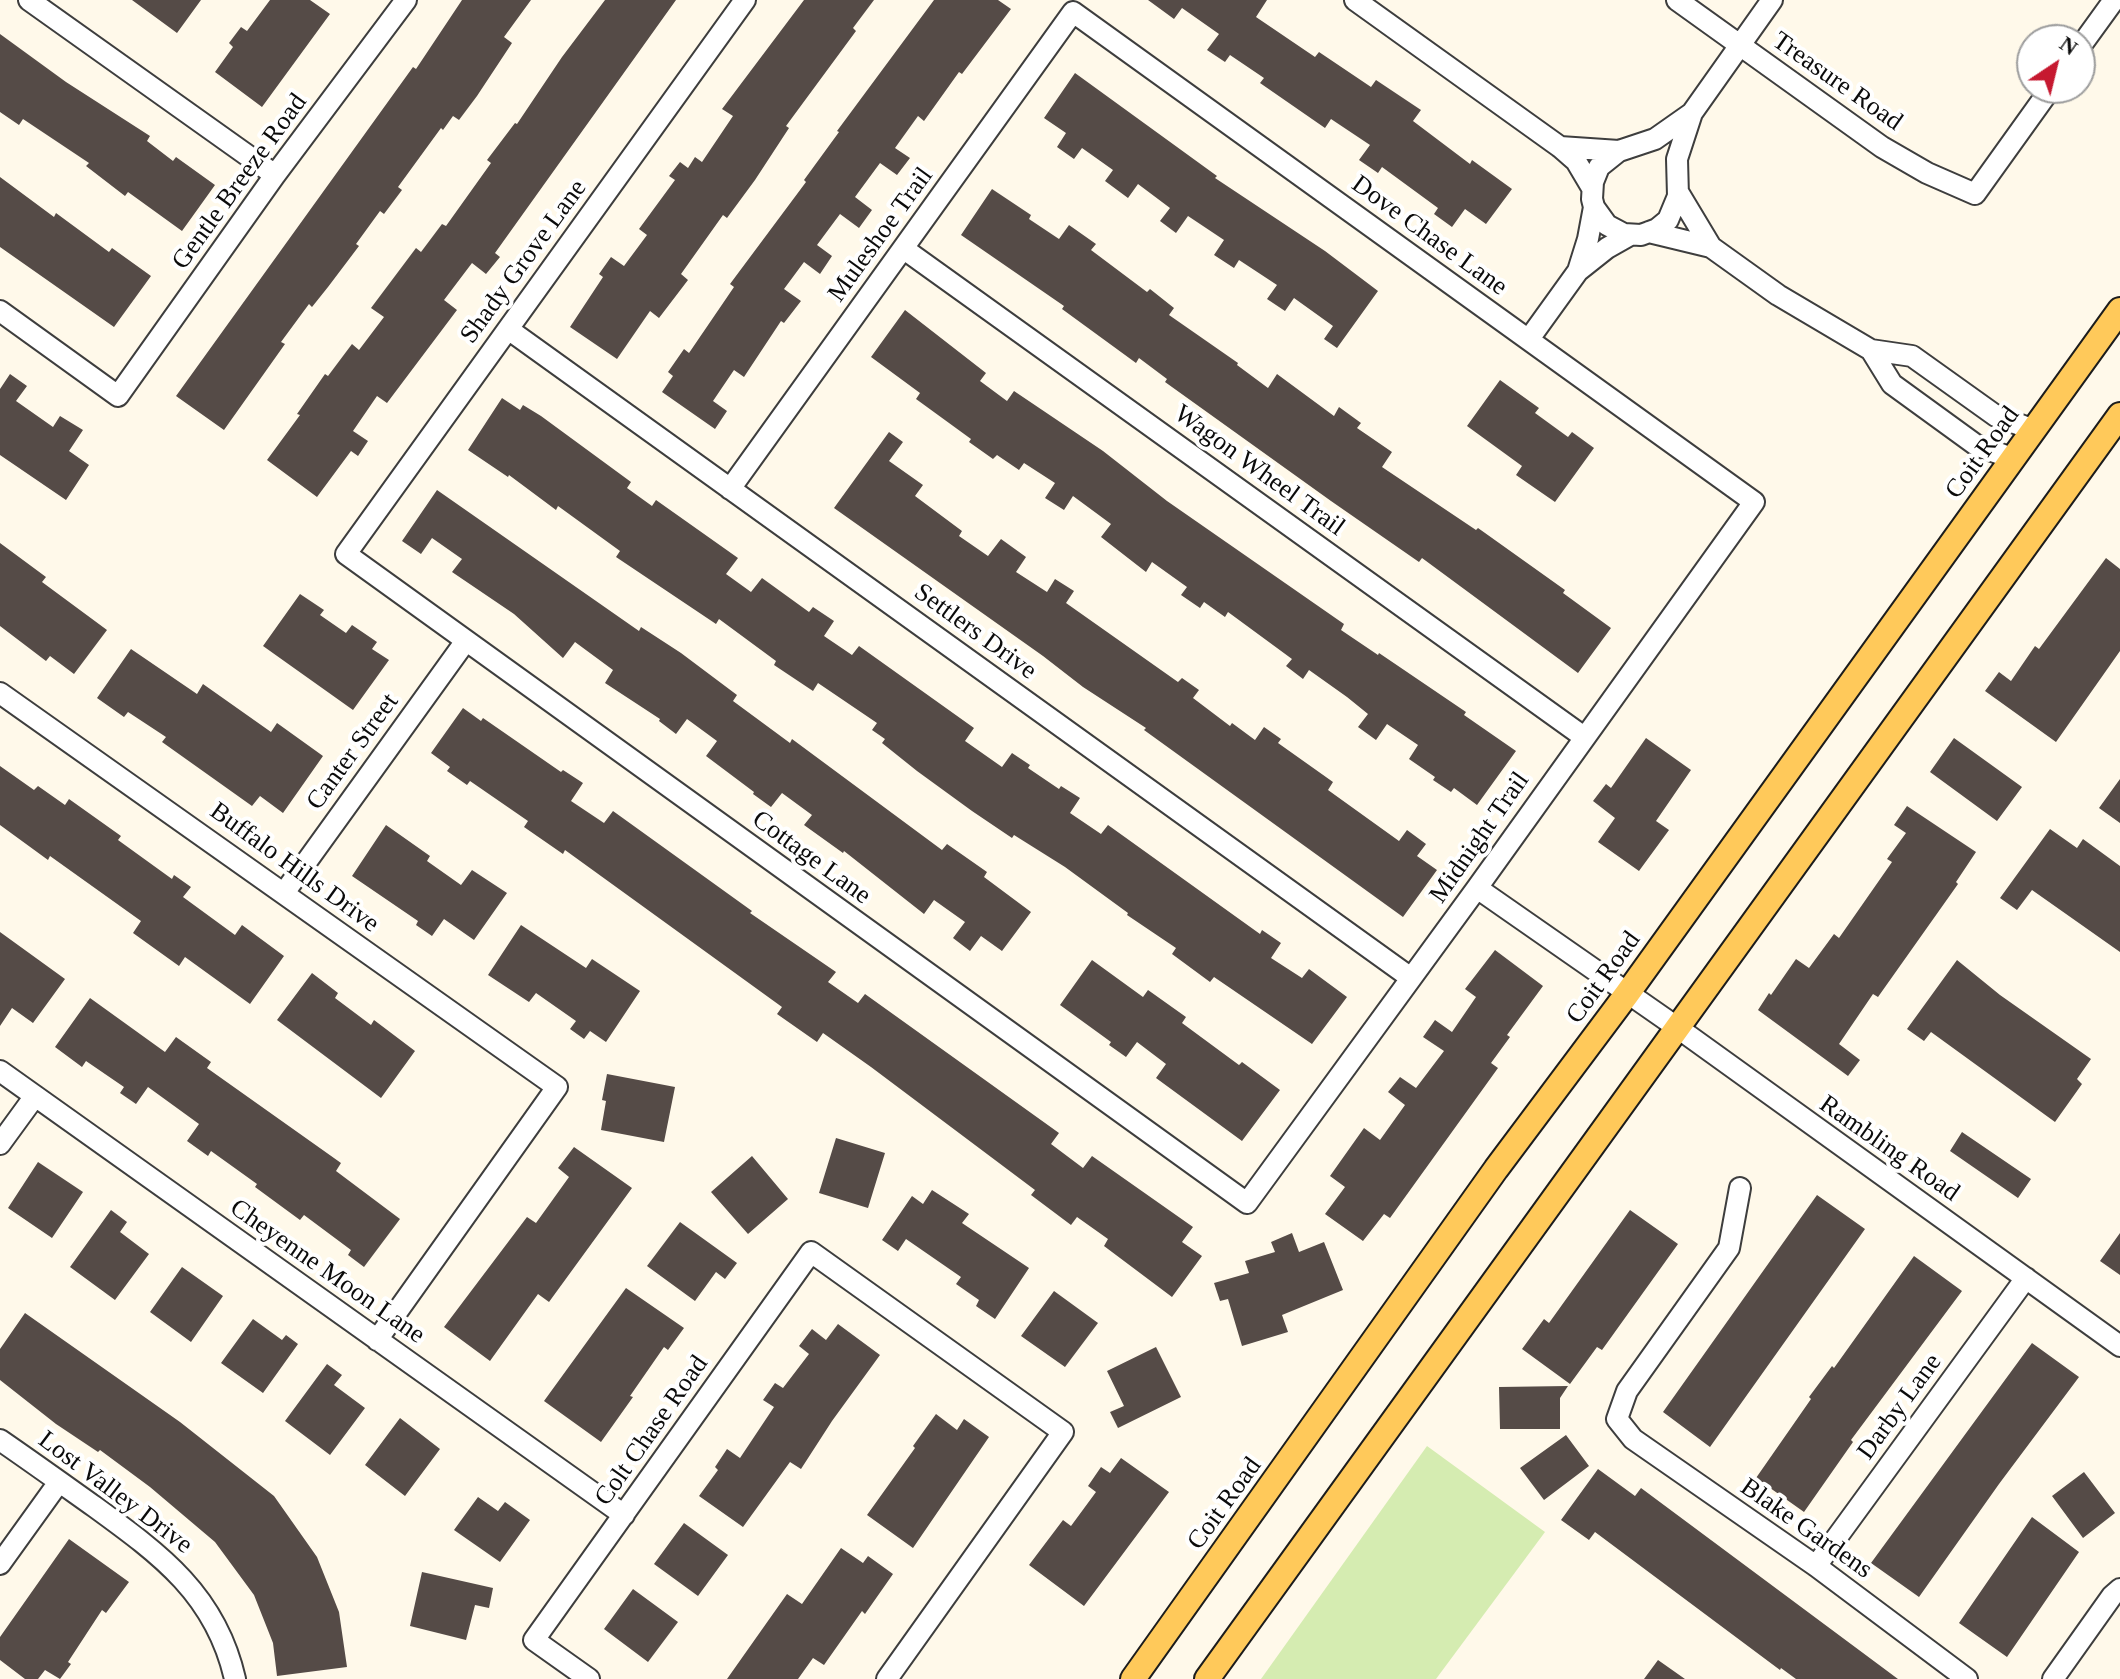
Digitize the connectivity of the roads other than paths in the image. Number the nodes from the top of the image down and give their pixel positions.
1 (29, 0) edge
2 (406, 0) edge
3 (745, 0) edge
4 (1355, 0) edge
5 (1677, 0) edge
6 (1772, 0) edge
7 (2114, 0) edge
8 (1073, 12) joint
9 (2096, 25) edge
10 (1740, 45) junction
11 (2040, 104) edge
12 (1692, 113) junction
13 (1560, 147) junction
14 (1625, 150) junction
15 (275, 175) junction
16 (1677, 189) junction
17 (1593, 198) junction
18 (1640, 234) junction
19 (1711, 247) junction
20 (904, 249) junction
21 (1578, 271) junction
22 (2120, 310) edge
23 (0, 311) edge
24 (508, 329) junction
25 (1529, 339) junction
26 (1871, 350) junction
27 (2120, 415) edge
28 (2034, 430) junction
29 (2014, 459) junction
30 (730, 489) junction
31 (1754, 502) joint
32 (346, 554) joint
33 (465, 642) junction
34 (0, 693) edge
35 (1584, 737) junction
36 (1477, 888) junction
37 (284, 893) junction
38 (1411, 978) junction
39 (1627, 994) junction
40 (1678, 1028) junction
41 (0, 1071) edge
42 (35, 1096) junction
43 (0, 1144) edge
44 (1740, 1188) dead end
45 (1247, 1203) joint
46 (2026, 1278) junction
47 (377, 1340) junction
48 (2120, 1346) edge
49 (0, 1440) edge
50 (59, 1482) junction
51 (624, 1515) junction
52 (0, 1564) edge
53 (1816, 1566) junction
54 (2120, 1589) edge
55 (896, 1676) edge
56 (235, 1679) edge
57 (589, 1679) edge
58 (1133, 1679) edge
59 (1207, 1679) edge
60 (1967, 1679) edge
61 (2053, 1679) edge

1 - 15 street
2 - 15 street, Gentle Breeze Road
3 - 24 street, Shady Grove Lane
4 - 13 street
5 - 10 street, Treasure Road
6 - 10 street
7 - 9 street
8 - 20 street, Muleshoe Trail
8 - 25 street, Dove Chase Lane
10 - 11 street, Treasure Road
10 - 12 street
12 - 14 street
12 - 16 street
13 - 14 street
13 - 17 street
14 - 16 street
14 - 17 street
15 - 23 street, Gentle Breeze Road
16 - 18 street
16 - 19 street
17 - 18 street
17 - 21 street
18 - 19 street
18 - 21 street
19 - 26 street
20 - 30 street, Muleshoe Trail
20 - 35 street, Wagon Wheel Trail
21 - 25 street
22 - 28 main road, Coit Road
24 - 30 street, Settlers Drive
24 - 32 street, Shady Grove Lane
25 - 31 street, Dove Chase Lane
26 - 28 street
26 - 29 street
27 - 40 main road
28 - 29 main road, Coit Road
29 - 39 main road, Coit Road
30 - 38 street, Settlers Drive
31 - 35 street, Midnight Trail
32 - 33 street, Cottage Lane
33 - 37 street, Canter Street
33 - 45 street, Cottage Lane
34 - 37 street, Buffalo Hills Drive
35 - 36 street, Midnight Trail
36 - 38 street, Midnight Trail
36 - 39 street, Rambling Road
37 - 47 street, Buffalo Hills Drive
38 - 45 street, Midnight Trail
39 - 40 street, Rambling Road
39 - 58 main road, Coit Road
40 - 46 street, Rambling Road
40 - 59 main road
41 - 42 street, Cheyenne Moon Lane
42 - 43 street
42 - 47 street, Cheyenne Moon Lane
44 - 53 street, Blake Gardens
46 - 48 street, Rambling Road
46 - 53 street, Darby Lane
47 - 51 street, Cheyenne Moon Lane
49 - 50 street, Lost Valley Drive
50 - 52 street
50 - 56 street, Lost Valley Drive
51 - 55 street, Colt Chase Road
51 - 57 street, Colt Chase Road
53 - 60 street, Blake Gardens
54 - 61 street

